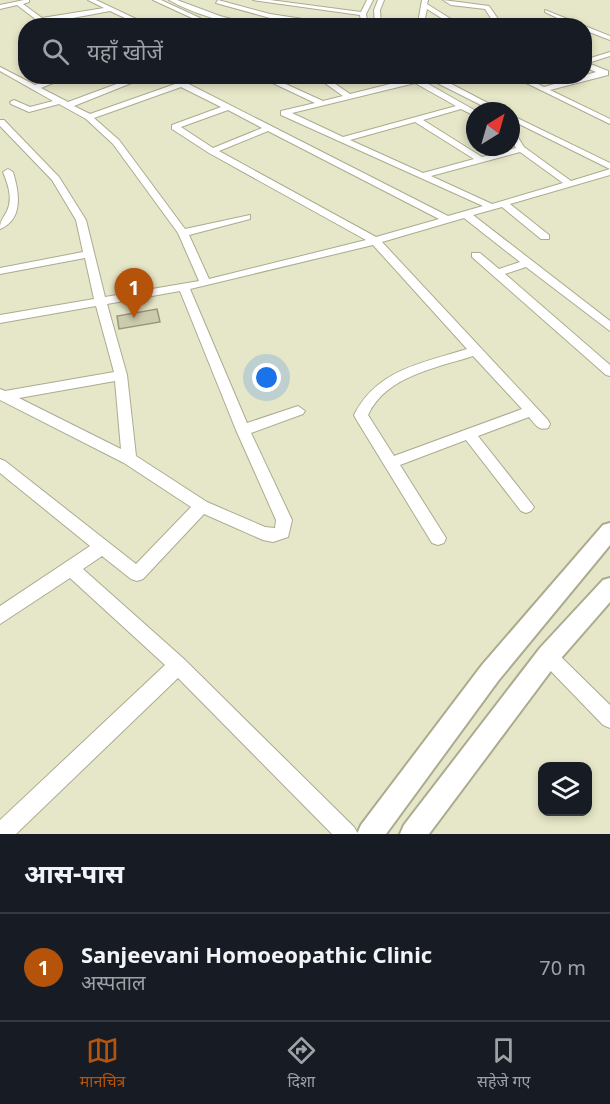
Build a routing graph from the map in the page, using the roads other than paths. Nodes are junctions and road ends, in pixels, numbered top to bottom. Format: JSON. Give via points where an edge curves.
{"nodes":[{"id":1,"x":30,"y":0,"type":"edge"},
{"id":2,"x":107,"y":0,"type":"edge"},
{"id":3,"x":156,"y":0,"type":"edge"},
{"id":4,"x":172,"y":0,"type":"edge"},
{"id":5,"x":256,"y":0,"type":"edge"},
{"id":6,"x":312,"y":0,"type":"edge"},
{"id":7,"x":94,"y":1,"type":"edge"},
{"id":8,"x":218,"y":1,"type":"edge"},
{"id":9,"x":267,"y":1,"type":"edge"},
{"id":10,"x":374,"y":2,"type":"edge"},
{"id":11,"x":425,"y":2,"type":"edge"},
{"id":12,"x":434,"y":2,"type":"dead end"},
{"id":13,"x":446,"y":2,"type":"edge"},
{"id":14,"x":18,"y":3,"type":"junction"},
{"id":15,"x":344,"y":4,"type":"junction"},
{"id":16,"x":0,"y":7,"type":"edge"},
{"id":17,"x":191,"y":8,"type":"junction"},
{"id":18,"x":302,"y":8,"type":"junction"},
{"id":19,"x":111,"y":9,"type":"junction"},
{"id":20,"x":248,"y":11,"type":"junction"},
{"id":21,"x":547,"y":11,"type":"dead end"},
{"id":22,"x":336,"y":12,"type":"junction"},
{"id":23,"x":363,"y":14,"type":"junction"},
{"id":24,"x":37,"y":18,"type":"edge"},
{"id":25,"x":69,"y":18,"type":"edge"},
{"id":26,"x":131,"y":18,"type":"edge"},
{"id":27,"x":197,"y":18,"type":"edge"},
{"id":28,"x":223,"y":18,"type":"edge"},
{"id":29,"x":275,"y":18,"type":"edge"},
{"id":30,"x":293,"y":18,"type":"edge"},
{"id":31,"x":330,"y":18,"type":"edge"},
{"id":32,"x":364,"y":18,"type":"edge"},
{"id":33,"x":377,"y":18,"type":"edge"},
{"id":34,"x":422,"y":18,"type":"edge"},
{"id":35,"x":449,"y":18,"type":"edge"},
{"id":36,"x":495,"y":18,"type":"edge"},
{"id":37,"x":562,"y":18,"type":"edge"},
{"id":38,"x":592,"y":30,"type":"edge"},
{"id":39,"x":610,"y":38,"type":"edge"},
{"id":40,"x":610,"y":54,"type":"edge"},
{"id":41,"x":592,"y":60,"type":"edge"},
{"id":42,"x":592,"y":66,"type":"edge"},
{"id":43,"x":1,"y":69,"type":"edge"},
{"id":44,"x":607,"y":74,"type":"edge"},
{"id":45,"x":18,"y":78,"type":"edge"},
{"id":46,"x":592,"y":78,"type":"edge"},
{"id":47,"x":30,"y":84,"type":"edge"},
{"id":48,"x":45,"y":84,"type":"edge"},
{"id":49,"x":122,"y":84,"type":"edge"},
{"id":50,"x":181,"y":84,"type":"joint"},
{"id":51,"x":279,"y":84,"type":"edge"},
{"id":52,"x":330,"y":84,"type":"edge"},
{"id":53,"x":391,"y":84,"type":"edge"},
{"id":54,"x":422,"y":84,"type":"edge"},
{"id":55,"x":443,"y":84,"type":"edge"},
{"id":56,"x":531,"y":84,"type":"edge"},
{"id":57,"x":567,"y":84,"type":"edge"},
{"id":58,"x":36,"y":87,"type":"junction"},
{"id":59,"x":543,"y":90,"type":"junction"},
{"id":60,"x":348,"y":96,"type":"junction"},
{"id":61,"x":14,"y":102,"type":"dead end"},
{"id":62,"x":480,"y":102,"type":"edge"},
{"id":63,"x":64,"y":103,"type":"junction"},
{"id":64,"x":321,"y":103,"type":"junction"},
{"id":65,"x":461,"y":107,"type":"junction"},
{"id":66,"x":227,"y":108,"type":"junction"},
{"id":67,"x":466,"y":110,"type":"edge"},
{"id":68,"x":89,"y":117,"type":"junction"},
{"id":69,"x":416,"y":119,"type":"junction"},
{"id":70,"x":520,"y":121,"type":"edge"},
{"id":71,"x":1,"y":122,"type":"edge"},
{"id":72,"x":610,"y":122,"type":"edge"},
{"id":73,"x":267,"y":129,"type":"junction"},
{"id":74,"x":340,"y":140,"type":"junction"},
{"id":75,"x":521,"y":149,"type":"joint"},
{"id":76,"x":212,"y":151,"type":"junction"},
{"id":77,"x":481,"y":160,"type":"junction"},
{"id":78,"x":610,"y":165,"type":"edge"},
{"id":79,"x":8,"y":172,"type":"dead end"},
{"id":80,"x":421,"y":176,"type":"junction"},
{"id":81,"x":607,"y":176,"type":"edge"},
{"id":82,"x":570,"y":184,"type":"junction"},
{"id":83,"x":504,"y":204,"type":"junction"},
{"id":84,"x":492,"y":207,"type":"junction"},
{"id":85,"x":466,"y":215,"type":"junction"},
{"id":86,"x":247,"y":217,"type":"dead end"},
{"id":87,"x":448,"y":220,"type":"junction"},
{"id":88,"x":0,"y":226,"type":"edge"},
{"id":89,"x":183,"y":233,"type":"junction"},
{"id":90,"x":545,"y":237,"type":"dead end"},
{"id":91,"x":375,"y":241,"type":"junction"},
{"id":92,"x":90,"y":254,"type":"junction"},
{"id":93,"x":476,"y":255,"type":"dead end"},
{"id":94,"x":529,"y":263,"type":"junction"},
{"id":95,"x":0,"y":271,"type":"edge"},
{"id":96,"x":497,"y":273,"type":"junction"},
{"id":97,"x":206,"y":283,"type":"junction"},
{"id":98,"x":184,"y":287,"type":"junction"},
{"id":99,"x":100,"y":301,"type":"junction"},
{"id":100,"x":0,"y":319,"type":"edge"},
{"id":101,"x":610,"y":327,"type":"edge"},
{"id":102,"x":476,"y":351,"type":"junction"},
{"id":103,"x":610,"y":372,"type":"edge"},
{"id":104,"x":122,"y":375,"type":"junction"},
{"id":105,"x":1,"y":395,"type":"edge"},
{"id":106,"x":298,"y":411,"type":"dead end"},
{"id":107,"x":532,"y":411,"type":"junction"},
{"id":108,"x":543,"y":424,"type":"dead end"},
{"id":109,"x":243,"y":430,"type":"junction"},
{"id":110,"x":469,"y":434,"type":"junction"},
{"id":111,"x":129,"y":459,"type":"junction"},
{"id":112,"x":392,"y":462,"type":"junction"},
{"id":113,"x":0,"y":465,"type":"edge"},
{"id":114,"x":202,"y":506,"type":"junction"},
{"id":115,"x":526,"y":507,"type":"dead end"},
{"id":116,"x":610,"y":531,"type":"edge"},
{"id":117,"x":438,"y":538,"type":"dead end"},
{"id":118,"x":102,"y":547,"type":"junction"},
{"id":119,"x":71,"y":568,"type":"junction"},
{"id":120,"x":610,"y":587,"type":"edge"},
{"id":121,"x":0,"y":616,"type":"edge"},
{"id":122,"x":548,"y":656,"type":"junction"},
{"id":123,"x":178,"y":665,"type":"junction"},
{"id":124,"x":610,"y":718,"type":"edge"},
{"id":125,"x":1,"y":834,"type":"edge"},
{"id":126,"x":347,"y":834,"type":"edge"},
{"id":127,"x":370,"y":834,"type":"edge"},
{"id":128,"x":413,"y":834,"type":"edge"}],
"edges":[{"from":1,"to":14,"type":"street"},
{"from":2,"to":7,"type":"street"},
{"from":3,"to":27,"type":"street"},
{"from":4,"to":17,"type":"street"},
{"from":5,"to":9,"type":"street"},
{"from":6,"to":15,"type":"street"},
{"from":6,"to":18,"type":"street"},
{"from":7,"to":19,"type":"street"},
{"from":8,"to":17,"type":"street"},
{"from":8,"to":20,"type":"street"},
{"from":9,"to":18,"type":"street"},
{"from":9,"to":20,"type":"street"},
{"from":10,"to":15,"type":"street"},
{"from":10,"to":23,"type":"street"},
{"from":10,"to":33,"type":"street"},
{"from":11,"to":12,"type":"street"},
{"from":11,"to":34,"type":"street"},
{"from":11,"to":35,"type":"street"},
{"from":13,"to":36,"type":"street","via":[[487,7]]},
{"from":14,"to":16,"type":"street"},
{"from":14,"to":24,"type":"street"},
{"from":15,"to":22,"type":"street"},
{"from":17,"to":28,"type":"street"},
{"from":18,"to":22,"type":"street"},
{"from":18,"to":30,"type":"street"},
{"from":19,"to":25,"type":"street"},
{"from":19,"to":26,"type":"street"},
{"from":20,"to":29,"type":"street"},
{"from":21,"to":37,"type":"street"},
{"from":22,"to":23,"type":"street"},
{"from":22,"to":31,"type":"street"},
{"from":23,"to":32,"type":"street"},
{"from":38,"to":39,"type":"street"},
{"from":40,"to":41,"type":"street"},
{"from":42,"to":44,"type":"street"},
{"from":43,"to":45,"type":"street"},
{"from":44,"to":46,"type":"street"},
{"from":47,"to":58,"type":"street"},
{"from":48,"to":58,"type":"street"},
{"from":49,"to":63,"type":"street"},
{"from":50,"to":66,"type":"street"},
{"from":50,"to":68,"type":"street"},
{"from":51,"to":64,"type":"street"},
{"from":52,"to":60,"type":"street"},
{"from":53,"to":60,"type":"street"},
{"from":54,"to":65,"type":"street"},
{"from":55,"to":62,"type":"street"},
{"from":56,"to":59,"type":"street"},
{"from":57,"to":59,"type":"street"},
{"from":58,"to":63,"type":"street"},
{"from":59,"to":72,"type":"street"},
{"from":60,"to":64,"type":"street"},
{"from":61,"to":63,"type":"street","via":[[29,110]]},
{"from":63,"to":68,"type":"street"},
{"from":64,"to":74,"type":"street","via":[[284,113]]},
{"from":65,"to":67,"type":"street"},
{"from":65,"to":69,"type":"street"},
{"from":66,"to":73,"type":"street"},
{"from":66,"to":76,"type":"street","via":[[175,127]]},
{"from":68,"to":89,"type":"street","via":[[116,142]]},
{"from":69,"to":74,"type":"street"},
{"from":69,"to":77,"type":"street"},
{"from":70,"to":78,"type":"street"},
{"from":71,"to":92,"type":"street","via":[[56,179],[81,220]]},
{"from":73,"to":76,"type":"street"},
{"from":73,"to":87,"type":"street"},
{"from":74,"to":80,"type":"street"},
{"from":75,"to":77,"type":"street"},
{"from":75,"to":82,"type":"street"},
{"from":76,"to":91,"type":"street"},
{"from":77,"to":80,"type":"street"},
{"from":79,"to":88,"type":"street","via":[[16,195],[9,218]]},
{"from":80,"to":84,"type":"street"},
{"from":81,"to":82,"type":"street"},
{"from":82,"to":83,"type":"street"},
{"from":83,"to":84,"type":"street"},
{"from":83,"to":90,"type":"street"},
{"from":84,"to":85,"type":"street"},
{"from":85,"to":87,"type":"street"},
{"from":85,"to":94,"type":"street"},
{"from":86,"to":89,"type":"street"},
{"from":87,"to":91,"type":"street"},
{"from":89,"to":97,"type":"street"},
{"from":91,"to":97,"type":"street"},
{"from":91,"to":102,"type":"street"},
{"from":92,"to":95,"type":"street"},
{"from":92,"to":99,"type":"street"},
{"from":93,"to":96,"type":"street"},
{"from":94,"to":96,"type":"street"},
{"from":94,"to":101,"type":"street"},
{"from":96,"to":103,"type":"street"},
{"from":97,"to":98,"type":"street"},
{"from":98,"to":99,"type":"street"},
{"from":98,"to":109,"type":"street"},
{"from":99,"to":100,"type":"street"},
{"from":99,"to":104,"type":"street"},
{"from":102,"to":107,"type":"street"},
{"from":102,"to":112,"type":"street","via":[[392,380],[370,395],[361,415]]},
{"from":104,"to":105,"type":"street"},
{"from":104,"to":111,"type":"street"},
{"from":105,"to":111,"type":"street"},
{"from":106,"to":109,"type":"street"},
{"from":107,"to":108,"type":"street"},
{"from":107,"to":110,"type":"street"},
{"from":109,"to":114,"type":"street","via":[[284,520],[282,532],[262,533]]},
{"from":110,"to":112,"type":"street"},
{"from":110,"to":115,"type":"street"},
{"from":111,"to":114,"type":"street"},
{"from":112,"to":117,"type":"street"},
{"from":113,"to":118,"type":"street"},
{"from":114,"to":118,"type":"street","via":[[137,574]]},
{"from":116,"to":127,"type":"street","via":[[490,673]]},
{"from":118,"to":119,"type":"street"},
{"from":119,"to":121,"type":"street"},
{"from":119,"to":123,"type":"street"},
{"from":120,"to":122,"type":"street"},
{"from":122,"to":124,"type":"street"},
{"from":122,"to":128,"type":"street"},
{"from":123,"to":125,"type":"street"},
{"from":123,"to":126,"type":"street"}]}
